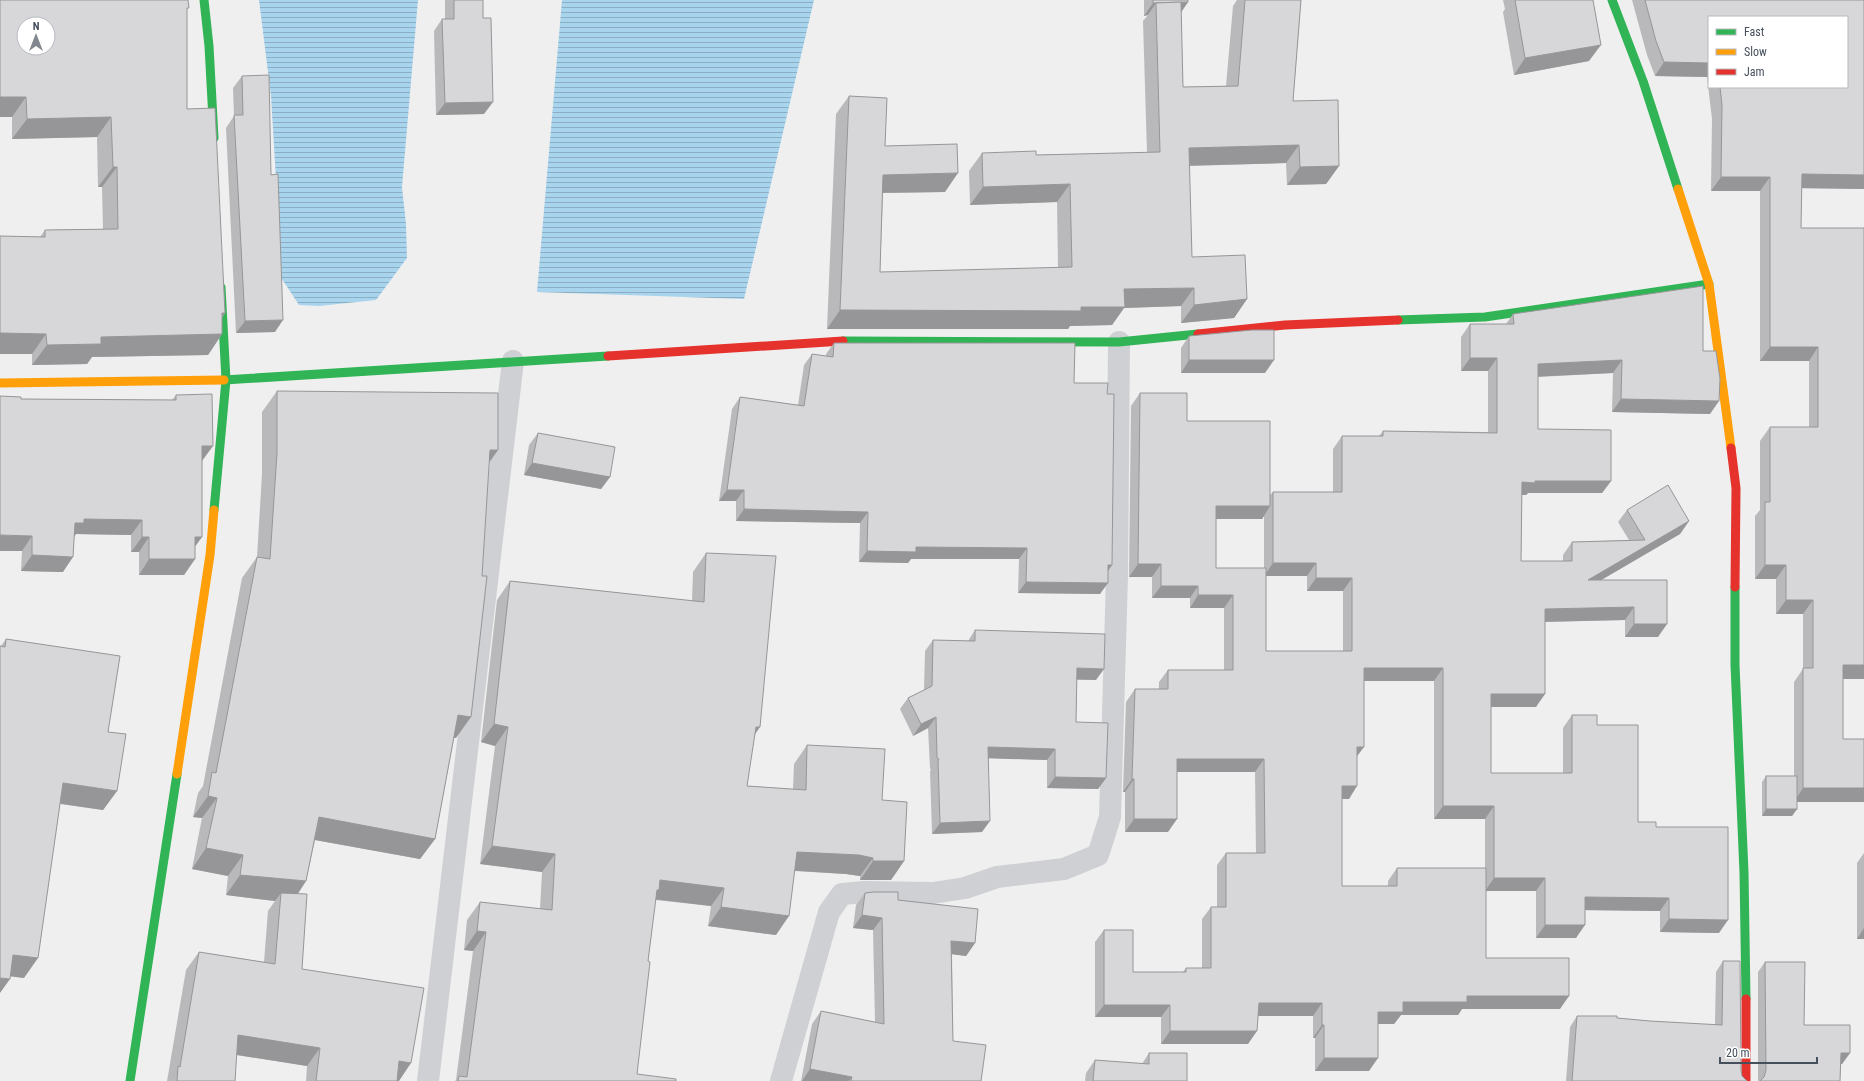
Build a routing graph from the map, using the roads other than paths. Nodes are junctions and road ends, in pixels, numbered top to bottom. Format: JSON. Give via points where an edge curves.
{"nodes":[{"id":1,"x":204,"y":0,"type":"edge"},
{"id":2,"x":1612,"y":0,"type":"edge"},
{"id":3,"x":214,"y":150,"type":"edge"},
{"id":4,"x":221,"y":277,"type":"edge"},
{"id":5,"x":1709,"y":284,"type":"junction"},
{"id":6,"x":1120,"y":342,"type":"junction"},
{"id":7,"x":513,"y":361,"type":"junction"},
{"id":8,"x":226,"y":380,"type":"junction"},
{"id":9,"x":0,"y":383,"type":"edge"},
{"id":10,"x":130,"y":1081,"type":"edge"},
{"id":11,"x":428,"y":1081,"type":"edge"},
{"id":12,"x":781,"y":1081,"type":"edge"},
{"id":13,"x":1746,"y":1081,"type":"edge"}],
"edges":[{"from":1,"to":3,"type":"street"},
{"from":2,"to":5,"type":"street","via":[[1643,81]]},
{"from":4,"to":8,"type":"street"},
{"from":5,"to":6,"type":"street","via":[[1485,317],[1285,325]]},
{"from":5,"to":13,"type":"street","via":[[1736,488],[1735,665],[1744,872]]},
{"from":6,"to":7,"type":"street","via":[[834,341]]},
{"from":6,"to":12,"type":"street","via":[[1110,817],[1098,855],[1064,869],[997,877],[959,890],[933,893],[842,894],[829,912]]},
{"from":7,"to":8,"type":"street"},
{"from":7,"to":11,"type":"street"},
{"from":8,"to":9,"type":"street"},
{"from":8,"to":10,"type":"street","via":[[210,555]]}]}
